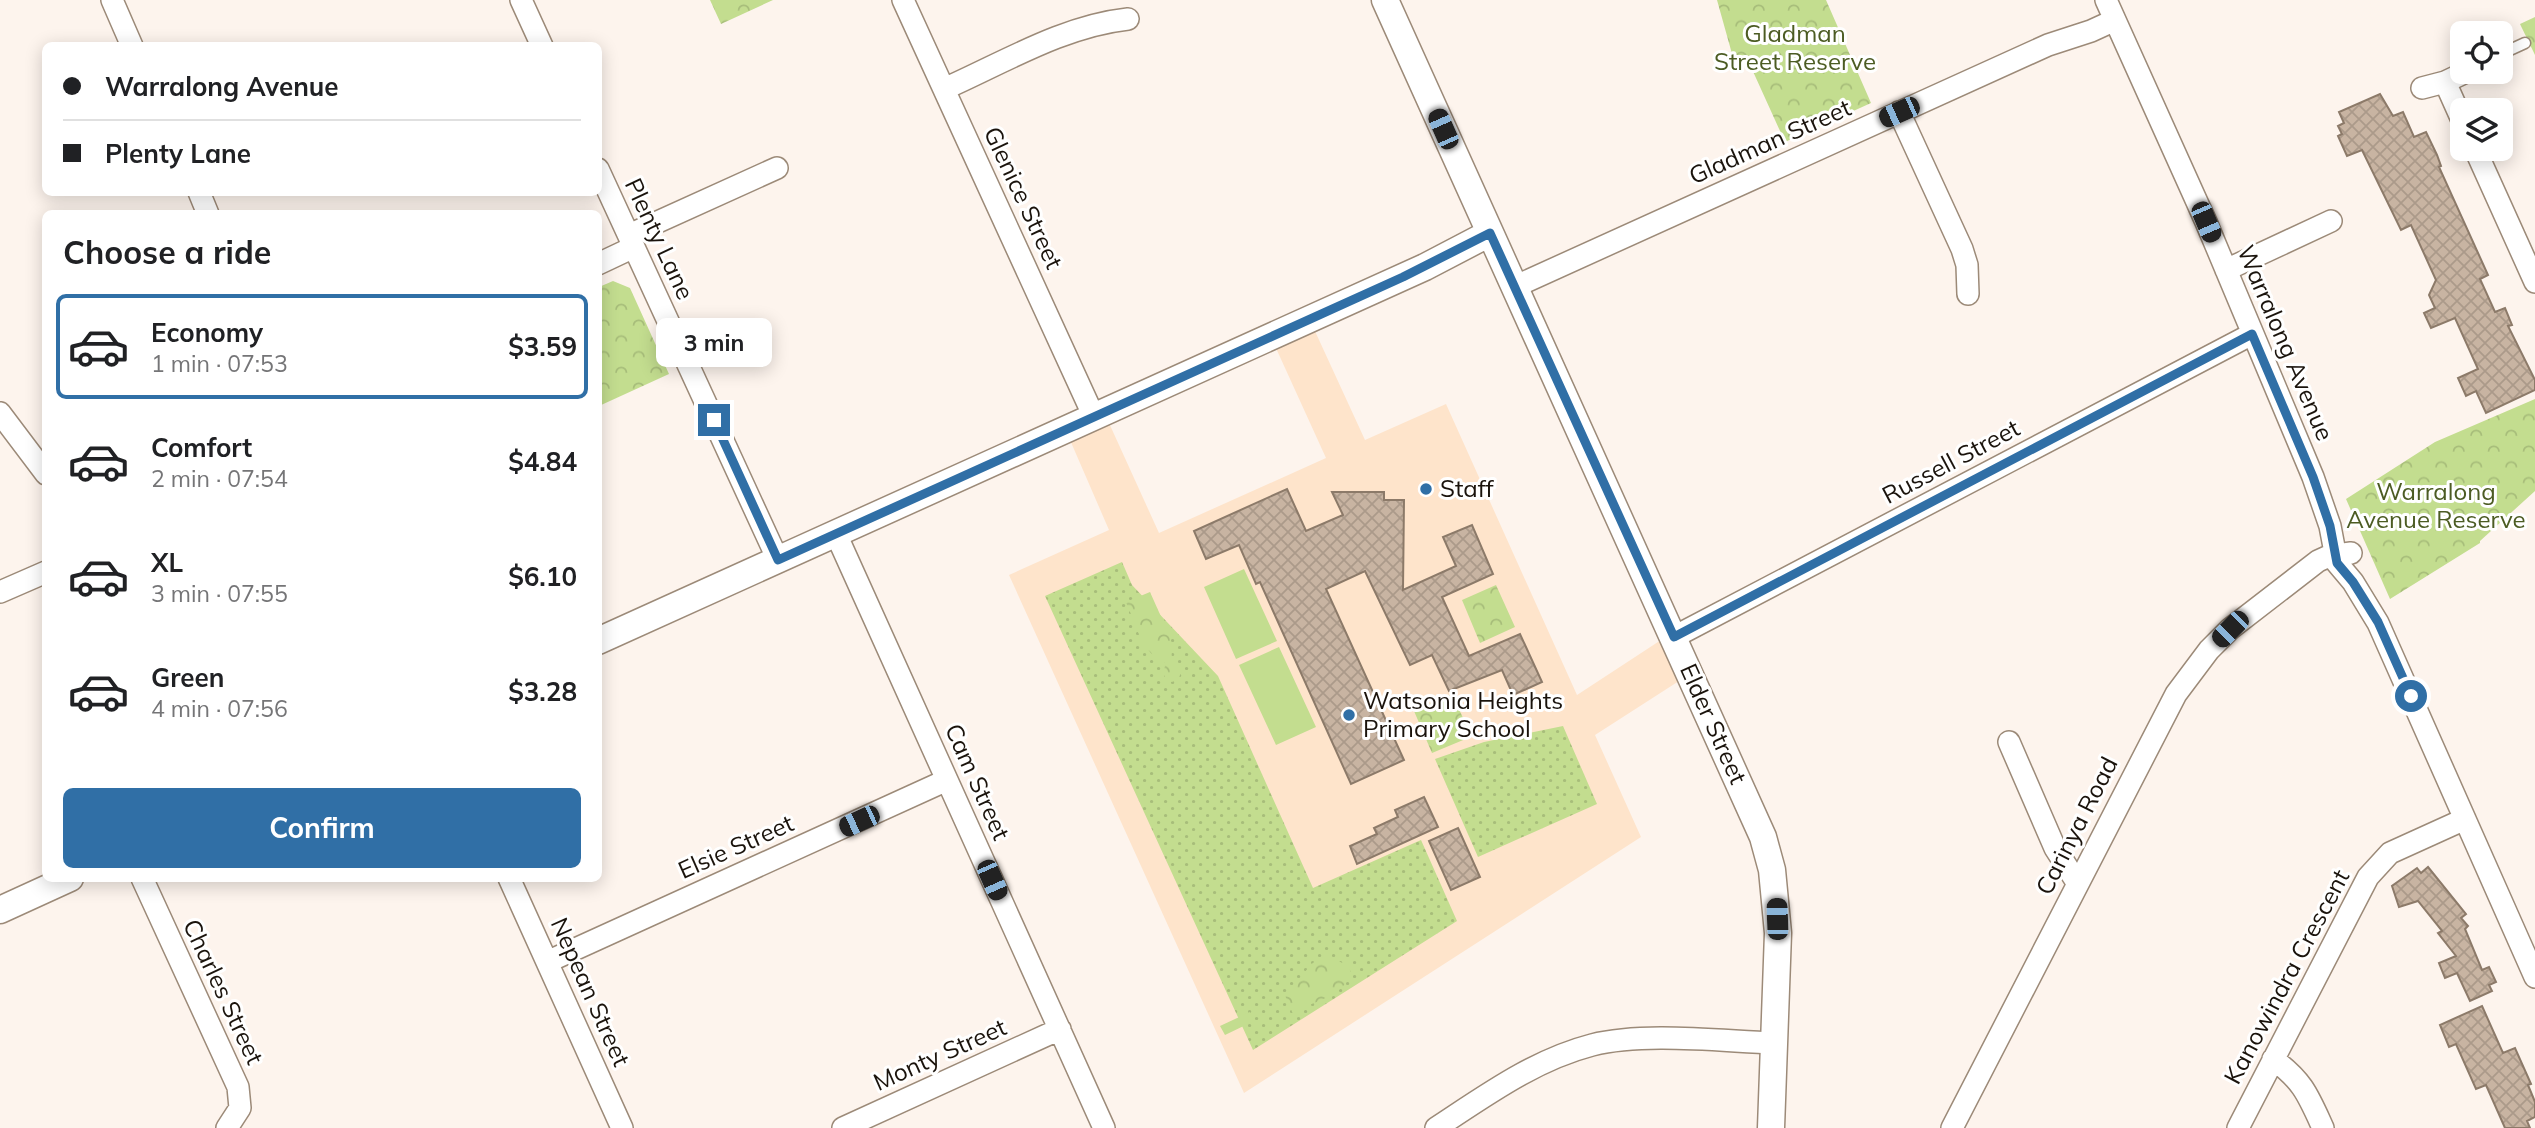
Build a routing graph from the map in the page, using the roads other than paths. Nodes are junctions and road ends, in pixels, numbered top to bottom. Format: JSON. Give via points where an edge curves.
{"nodes":[{"id":1,"x":112,"y":0,"type":"edge"},
{"id":2,"x":521,"y":0,"type":"edge"},
{"id":3,"x":903,"y":0,"type":"edge"},
{"id":4,"x":1385,"y":0,"type":"edge"},
{"id":5,"x":2110,"y":10,"type":"edge"},
{"id":6,"x":1128,"y":19,"type":"dead end"},
{"id":7,"x":130,"y":42,"type":"edge"},
{"id":8,"x":540,"y":42,"type":"edge"},
{"id":9,"x":2525,"y":43,"type":"dead end"},
{"id":10,"x":2513,"y":48,"type":"edge"},
{"id":11,"x":2450,"y":80,"type":"edge"},
{"id":12,"x":2445,"y":82,"type":"junction"},
{"id":13,"x":2422,"y":88,"type":"dead end"},
{"id":14,"x":944,"y":89,"type":"junction"},
{"id":15,"x":2452,"y":98,"type":"edge"},
{"id":16,"x":1899,"y":112,"type":"junction"},
{"id":17,"x":2480,"y":161,"type":"edge"},
{"id":18,"x":777,"y":168,"type":"dead end"},
{"id":19,"x":602,"y":177,"type":"edge"},
{"id":20,"x":2331,"y":221,"type":"dead end"},
{"id":21,"x":1490,"y":233,"type":"junction"},
{"id":22,"x":632,"y":241,"type":"junction"},
{"id":23,"x":602,"y":261,"type":"edge"},
{"id":24,"x":2226,"y":270,"type":"junction"},
{"id":25,"x":2535,"y":282,"type":"edge"},
{"id":26,"x":1514,"y":287,"type":"junction"},
{"id":27,"x":1968,"y":294,"type":"dead end"},
{"id":28,"x":2252,"y":334,"type":"junction"},
{"id":29,"x":0,"y":413,"type":"edge"},
{"id":30,"x":1094,"y":417,"type":"junction"},
{"id":31,"x":42,"y":469,"type":"edge"},
{"id":32,"x":836,"y":534,"type":"junction"},
{"id":33,"x":2341,"y":557,"type":"junction"},
{"id":34,"x":778,"y":560,"type":"junction"},
{"id":35,"x":42,"y":574,"type":"edge"},
{"id":36,"x":0,"y":592,"type":"edge"},
{"id":37,"x":1674,"y":637,"type":"junction"},
{"id":38,"x":602,"y":638,"type":"edge"},
{"id":39,"x":2009,"y":743,"type":"dead end"},
{"id":40,"x":947,"y":780,"type":"junction"},
{"id":41,"x":2465,"y":819,"type":"junction"},
{"id":42,"x":61,"y":882,"type":"edge"},
{"id":43,"x":144,"y":882,"type":"edge"},
{"id":44,"x":511,"y":882,"type":"edge"},
{"id":45,"x":2078,"y":884,"type":"junction"},
{"id":46,"x":0,"y":910,"type":"edge"},
{"id":47,"x":547,"y":962,"type":"junction"},
{"id":48,"x":2535,"y":977,"type":"edge"},
{"id":49,"x":1060,"y":1029,"type":"junction"},
{"id":50,"x":1774,"y":1043,"type":"junction"},
{"id":51,"x":2273,"y":1059,"type":"junction"},
{"id":52,"x":228,"y":1128,"type":"edge"},
{"id":53,"x":622,"y":1128,"type":"edge"},
{"id":54,"x":843,"y":1128,"type":"edge"},
{"id":55,"x":1104,"y":1128,"type":"edge"},
{"id":56,"x":1436,"y":1128,"type":"edge"},
{"id":57,"x":1771,"y":1128,"type":"edge"},
{"id":58,"x":1952,"y":1128,"type":"edge"},
{"id":59,"x":2238,"y":1128,"type":"edge"},
{"id":60,"x":2323,"y":1128,"type":"edge"}],
"edges":[{"from":1,"to":7,"type":"street"},
{"from":2,"to":8,"type":"street"},
{"from":3,"to":14,"type":"street","name":"Glenice Street"},
{"from":4,"to":21,"type":"street","name":"Elder Street"},
{"from":5,"to":16,"type":"street","name":"Gladman Street","via":[[2091,31]]},
{"from":5,"to":24,"type":"street","name":"Warralong Avenue"},
{"from":6,"to":14,"type":"street","via":[[1071,32]]},
{"from":9,"to":10,"type":"lane"},
{"from":11,"to":12,"type":"street"},
{"from":12,"to":13,"type":"street"},
{"from":12,"to":15,"type":"street"},
{"from":14,"to":30,"type":"street","name":"Glenice Street"},
{"from":16,"to":26,"type":"street","name":"Gladman Street"},
{"from":16,"to":27,"type":"street","via":[[1962,249],[1968,265]]},
{"from":17,"to":25,"type":"street"},
{"from":18,"to":22,"type":"street"},
{"from":19,"to":22,"type":"street","name":"Plenty Lane"},
{"from":20,"to":24,"type":"street"},
{"from":21,"to":26,"type":"street","name":"Elder Street"},
{"from":21,"to":30,"type":"street"},
{"from":22,"to":23,"type":"street"},
{"from":22,"to":34,"type":"street","name":"Plenty Lane"},
{"from":24,"to":28,"type":"street","name":"Warralong Avenue"},
{"from":26,"to":37,"type":"street","name":"Elder Street"},
{"from":28,"to":33,"type":"street","name":"Warralong Avenue","via":[[2313,477],[2333,508]]},
{"from":28,"to":37,"type":"street","name":"Russell Street"},
{"from":29,"to":31,"type":"street"},
{"from":30,"to":32,"type":"street"},
{"from":32,"to":34,"type":"street"},
{"from":32,"to":40,"type":"street","name":"Cam Street"},
{"from":33,"to":41,"type":"street","name":"Warralong Avenue","via":[[2369,590],[2378,622]]},
{"from":33,"to":45,"type":"street","name":"Carinya Road","via":[[2292,581],[2230,629],[2191,673],[2162,719]]},
{"from":34,"to":38,"type":"street"},
{"from":35,"to":36,"type":"street"},
{"from":37,"to":50,"type":"street","name":"Elder Street","via":[[1756,819],[1772,870],[1778,933]]},
{"from":39,"to":45,"type":"street","via":[[2055,848]]},
{"from":40,"to":47,"type":"street","name":"Elsie Street"},
{"from":40,"to":49,"type":"street","name":"Cam Street"},
{"from":41,"to":48,"type":"street","name":"Warralong Avenue"},
{"from":41,"to":51,"type":"street","name":"Kanowindra Crescent","via":[[2390,853],[2368,877]]},
{"from":42,"to":46,"type":"street"},
{"from":43,"to":52,"type":"street","name":"Charles Street","via":[[238,1087],[240,1108]]},
{"from":44,"to":47,"type":"street","name":"Nepean Street"},
{"from":45,"to":58,"type":"street","name":"Carinya Road"},
{"from":47,"to":53,"type":"street","name":"Nepean Street"},
{"from":49,"to":54,"type":"street","name":"Monty Street"},
{"from":49,"to":55,"type":"street","name":"Cam Street"},
{"from":50,"to":56,"type":"street","via":[[1649,1039],[1593,1045],[1527,1071]]},
{"from":50,"to":57,"type":"street","name":"Elder Street"},
{"from":51,"to":59,"type":"street","name":"Kanowindra Crescent"},
{"from":51,"to":60,"type":"street","via":[[2298,1078]]}]}
